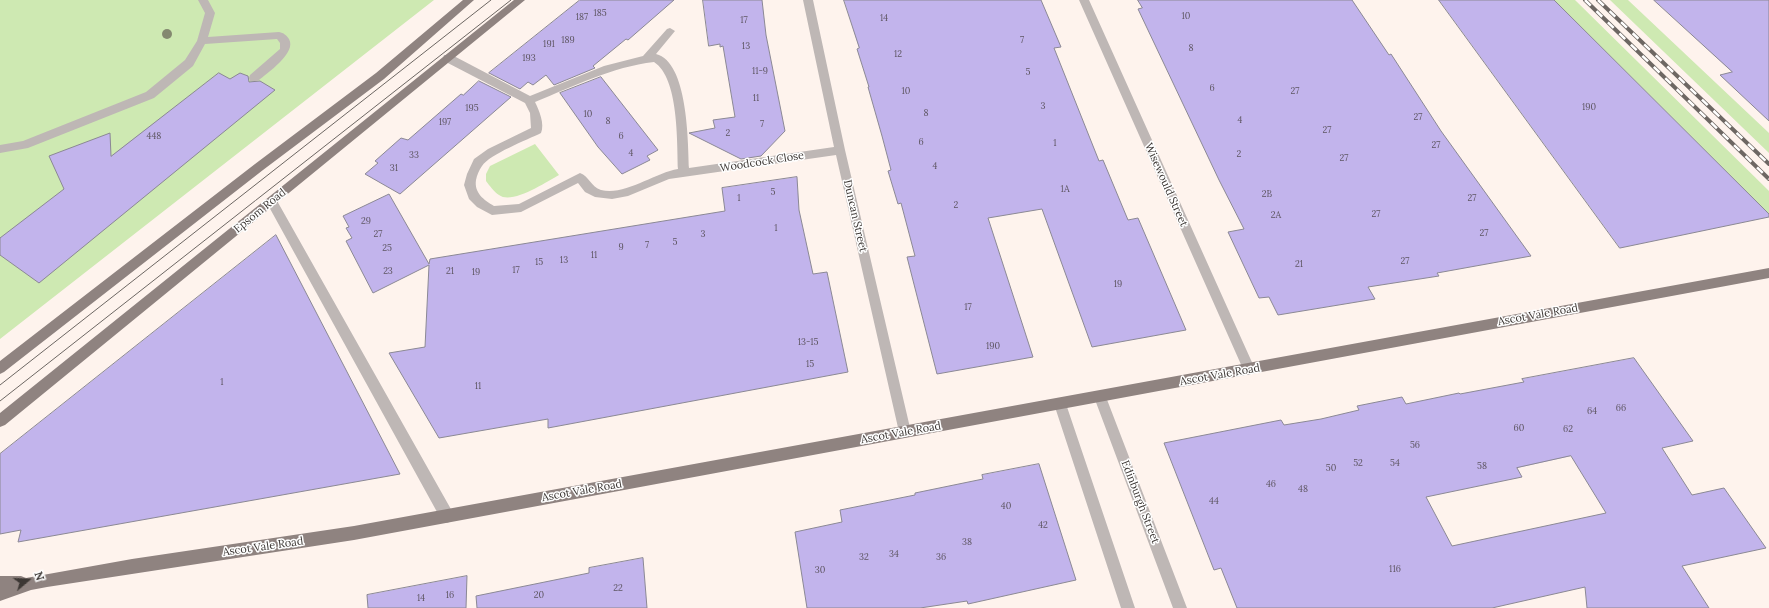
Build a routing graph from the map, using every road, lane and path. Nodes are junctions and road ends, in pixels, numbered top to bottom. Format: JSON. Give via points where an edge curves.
{"nodes":[{"id":1,"x":204,"y":0,"type":"edge"},
{"id":2,"x":469,"y":0,"type":"edge"},
{"id":3,"x":520,"y":0,"type":"edge"},
{"id":4,"x":808,"y":0,"type":"edge"},
{"id":5,"x":1084,"y":0,"type":"edge"},
{"id":6,"x":670,"y":31,"type":"dead end"},
{"id":7,"x":202,"y":41,"type":"junction"},
{"id":8,"x":448,"y":58,"type":"junction"},
{"id":9,"x":646,"y":59,"type":"junction"},
{"id":10,"x":254,"y":78,"type":"dead end"},
{"id":11,"x":529,"y":100,"type":"junction"},
{"id":12,"x":0,"y":149,"type":"edge"},
{"id":13,"x":840,"y":150,"type":"junction"},
{"id":14,"x":684,"y":173,"type":"junction"},
{"id":15,"x":272,"y":202,"type":"junction"},
{"id":16,"x":1769,"y":273,"type":"edge"},
{"id":17,"x":0,"y":368,"type":"edge"},
{"id":18,"x":1249,"y":370,"type":"junction"},
{"id":19,"x":1100,"y":397,"type":"junction"},
{"id":20,"x":1060,"y":404,"type":"junction"},
{"id":21,"x":0,"y":421,"type":"edge"},
{"id":22,"x":905,"y":432,"type":"junction"},
{"id":23,"x":447,"y":516,"type":"junction"},
{"id":24,"x":0,"y":583,"type":"edge"},
{"id":25,"x":31,"y":583,"type":"junction"},
{"id":26,"x":0,"y":594,"type":"edge"},
{"id":27,"x":1128,"y":608,"type":"edge"},
{"id":28,"x":1180,"y":608,"type":"edge"}],
"edges":[{"from":1,"to":7,"type":"street","via":[[210,13]]},
{"from":2,"to":17,"type":"main road","via":[[380,76]]},
{"from":3,"to":8,"type":"main road","name":"Epsom Road"},
{"from":4,"to":13,"type":"street","name":"Duncan Street"},
{"from":5,"to":18,"type":"street","name":"Wisewould Street"},
{"from":6,"to":9,"type":"street"},
{"from":7,"to":10,"type":"street","via":[[280,35],[286,46],[284,52]]},
{"from":7,"to":12,"type":"street","via":[[189,63],[150,95],[24,145]]},
{"from":8,"to":11,"type":"street"},
{"from":8,"to":15,"type":"main road","name":"Epsom Road"},
{"from":9,"to":11,"type":"street","via":[[584,77]]},
{"from":9,"to":14,"type":"street","via":[[656,58],[665,64],[675,87]]},
{"from":11,"to":14,"type":"street","name":"Woodcock Close","via":[[537,130],[492,152],[478,162],[472,174],[470,185],[473,196],[492,211],[521,208],[580,178],[589,189],[599,194],[612,195],[668,175]]},
{"from":13,"to":14,"type":"street","name":"Woodcock Close"},
{"from":13,"to":22,"type":"street","name":"Duncan Street"},
{"from":15,"to":21,"type":"main road","name":"Epsom Road"},
{"from":15,"to":23,"type":"street"},
{"from":16,"to":18,"type":"main road","name":"Ascot Vale Road"},
{"from":18,"to":19,"type":"main road","name":"Ascot Vale Road"},
{"from":19,"to":20,"type":"main road","name":"Ascot Vale Road"},
{"from":19,"to":28,"type":"street","name":"Edinburgh Street"},
{"from":20,"to":22,"type":"main road","name":"Ascot Vale Road"},
{"from":20,"to":27,"type":"street"},
{"from":22,"to":23,"type":"main road","name":"Ascot Vale Road"},
{"from":23,"to":25,"type":"main road","name":"Ascot Vale Road"},
{"from":24,"to":25,"type":"main road","name":"Ascot Vale Road"},
{"from":25,"to":26,"type":"main road","name":"Ascot Vale Road"}]}
